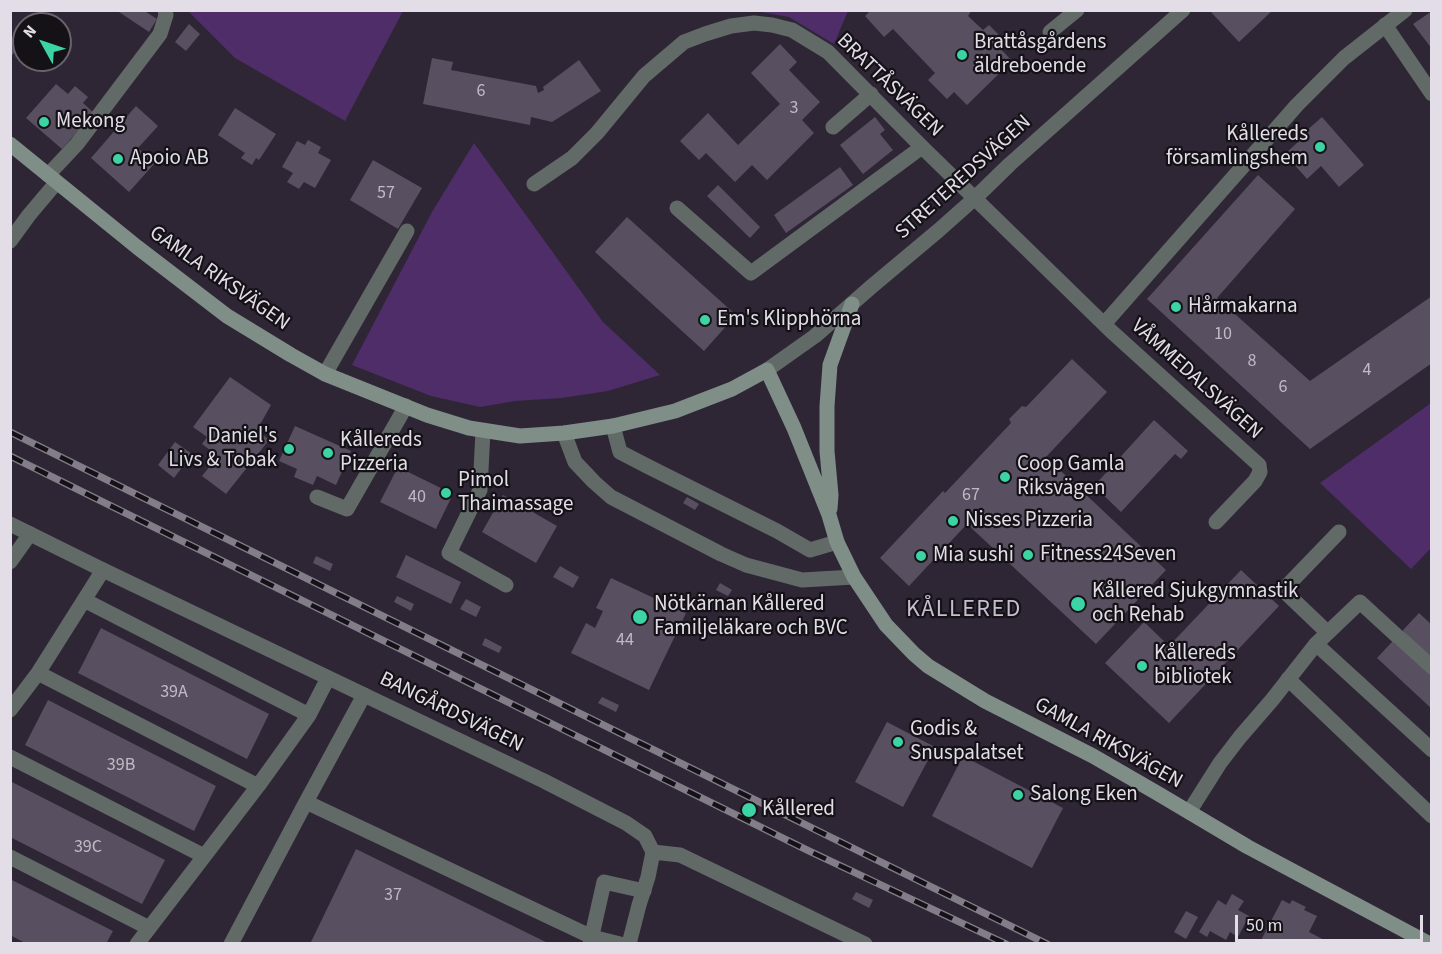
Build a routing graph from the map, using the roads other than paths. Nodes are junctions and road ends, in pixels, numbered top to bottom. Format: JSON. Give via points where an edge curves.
{"nodes":[{"id":1,"x":165,"y":10,"type":"edge"},
{"id":2,"x":1077,"y":10,"type":"edge"},
{"id":3,"x":1183,"y":10,"type":"edge"},
{"id":4,"x":1405,"y":10,"type":"edge"},
{"id":5,"x":1385,"y":25,"type":"junction"},
{"id":6,"x":1050,"y":32,"type":"dead end"},
{"id":7,"x":871,"y":94,"type":"junction"},
{"id":8,"x":1431,"y":94,"type":"edge"},
{"id":9,"x":834,"y":128,"type":"dead end"},
{"id":10,"x":10,"y":144,"type":"edge"},
{"id":11,"x":922,"y":147,"type":"junction"},
{"id":12,"x":52,"y":179,"type":"junction"},
{"id":13,"x":534,"y":184,"type":"dead end"},
{"id":14,"x":975,"y":198,"type":"junction"},
{"id":15,"x":677,"y":208,"type":"dead end"},
{"id":16,"x":15,"y":223,"type":"edge"},
{"id":17,"x":407,"y":231,"type":"dead end"},
{"id":18,"x":10,"y":241,"type":"edge"},
{"id":19,"x":852,"y":304,"type":"junction"},
{"id":20,"x":1104,"y":324,"type":"junction"},
{"id":21,"x":767,"y":370,"type":"junction"},
{"id":22,"x":325,"y":374,"type":"junction"},
{"id":23,"x":406,"y":406,"type":"junction"},
{"id":24,"x":613,"y":426,"type":"junction"},
{"id":25,"x":483,"y":431,"type":"junction"},
{"id":26,"x":564,"y":434,"type":"junction"},
{"id":27,"x":317,"y":497,"type":"dead end"},
{"id":28,"x":829,"y":515,"type":"junction"},
{"id":29,"x":1216,"y":522,"type":"dead end"},
{"id":30,"x":10,"y":524,"type":"edge"},
{"id":31,"x":1339,"y":532,"type":"dead end"},
{"id":32,"x":30,"y":534,"type":"junction"},
{"id":33,"x":837,"y":542,"type":"junction"},
{"id":34,"x":10,"y":562,"type":"edge"},
{"id":35,"x":103,"y":570,"type":"junction"},
{"id":36,"x":854,"y":577,"type":"junction"},
{"id":37,"x":506,"y":585,"type":"dead end"},
{"id":38,"x":84,"y":600,"type":"junction"},
{"id":39,"x":1327,"y":632,"type":"junction"},
{"id":40,"x":1316,"y":644,"type":"junction"},
{"id":41,"x":1431,"y":667,"type":"edge"},
{"id":42,"x":38,"y":673,"type":"junction"},
{"id":43,"x":328,"y":678,"type":"junction"},
{"id":44,"x":1288,"y":679,"type":"junction"},
{"id":45,"x":364,"y":695,"type":"junction"},
{"id":46,"x":10,"y":710,"type":"edge"},
{"id":47,"x":309,"y":715,"type":"junction"},
{"id":48,"x":1431,"y":750,"type":"edge"},
{"id":49,"x":10,"y":757,"type":"edge"},
{"id":50,"x":258,"y":786,"type":"junction"},
{"id":51,"x":306,"y":802,"type":"junction"},
{"id":52,"x":1189,"y":812,"type":"junction"},
{"id":53,"x":1431,"y":816,"type":"edge"},
{"id":54,"x":653,"y":852,"type":"junction"},
{"id":55,"x":204,"y":856,"type":"junction"},
{"id":56,"x":10,"y":857,"type":"edge"},
{"id":57,"x":644,"y":891,"type":"junction"},
{"id":58,"x":149,"y":928,"type":"junction"},
{"id":59,"x":591,"y":940,"type":"edge"},
{"id":60,"x":864,"y":943,"type":"edge"},
{"id":61,"x":137,"y":944,"type":"edge"},
{"id":62,"x":231,"y":944,"type":"edge"},
{"id":63,"x":620,"y":944,"type":"edge"},
{"id":64,"x":629,"y":944,"type":"edge"},
{"id":65,"x":1430,"y":944,"type":"edge"}],
"edges":[{"from":1,"to":12,"type":"street","via":[[160,34]]},
{"from":2,"to":6,"type":"street"},
{"from":3,"to":14,"type":"street","name":"STRETEREDSVÄGEN"},
{"from":4,"to":5,"type":"street","name":"VÅMMEDALSVÄGEN"},
{"from":5,"to":8,"type":"street"},
{"from":5,"to":20,"type":"street","name":"VÅMMEDALSVÄGEN","via":[[1344,58],[1297,105]]},
{"from":7,"to":9,"type":"street"},
{"from":7,"to":11,"type":"street","name":"BRATTÅSVÄGEN"},
{"from":7,"to":13,"type":"street","name":"BRATTÅSVÄGEN","via":[[828,52],[792,30],[753,23],[731,26],[684,42],[644,76],[572,158]]},
{"from":10,"to":12,"type":"street","name":"GAMLA RIKSVÄGEN"},
{"from":11,"to":14,"type":"street","name":"BRATTÅSVÄGEN"},
{"from":11,"to":15,"type":"street","via":[[751,273]]},
{"from":12,"to":16,"type":"street"},
{"from":12,"to":22,"type":"street","name":"GAMLA RIKSVÄGEN","via":[[227,316]]},
{"from":14,"to":19,"type":"street","name":"STRETEREDSVÄGEN"},
{"from":14,"to":20,"type":"street","name":"VÅMMEDALSVÄGEN"},
{"from":16,"to":18,"type":"street"},
{"from":17,"to":22,"type":"street"},
{"from":19,"to":21,"type":"street","name":"STRETEREDSVÄGEN"},
{"from":19,"to":28,"type":"street","name":"GAMLA RIKSVÄGEN","via":[[830,365]]},
{"from":20,"to":29,"type":"street","name":"VÅMMEDALSVÄGEN","via":[[1259,465],[1255,481]]},
{"from":21,"to":24,"type":"street","name":"GAMLA RIKSVÄGEN","via":[[732,389],[675,411]]},
{"from":21,"to":28,"type":"street","name":"GAMLA RIKSVÄGEN"},
{"from":22,"to":23,"type":"street","name":"GAMLA RIKSVÄGEN"},
{"from":23,"to":25,"type":"street","name":"GAMLA RIKSVÄGEN"},
{"from":23,"to":27,"type":"street","via":[[347,509]]},
{"from":24,"to":26,"type":"street","name":"GAMLA RIKSVÄGEN"},
{"from":24,"to":33,"type":"street","via":[[620,452],[647,466],[810,550]]},
{"from":25,"to":26,"type":"street","name":"GAMLA RIKSVÄGEN","via":[[520,436]]},
{"from":25,"to":37,"type":"street","via":[[480,490],[449,553]]},
{"from":26,"to":36,"type":"street","via":[[574,462],[611,497],[721,554],[746,566],[802,579]]},
{"from":28,"to":33,"type":"street","name":"GAMLA RIKSVÄGEN"},
{"from":30,"to":32,"type":"street","name":"BANGÅRDSVÄGEN"},
{"from":31,"to":39,"type":"street","via":[[1283,590]]},
{"from":32,"to":34,"type":"street"},
{"from":32,"to":35,"type":"street","name":"BANGÅRDSVÄGEN"},
{"from":33,"to":36,"type":"street","name":"GAMLA RIKSVÄGEN"},
{"from":35,"to":38,"type":"street"},
{"from":35,"to":43,"type":"street","name":"BANGÅRDSVÄGEN"},
{"from":36,"to":52,"type":"street","name":"GAMLA RIKSVÄGEN","via":[[886,625],[928,666]]},
{"from":38,"to":42,"type":"street"},
{"from":38,"to":47,"type":"street"},
{"from":39,"to":40,"type":"street"},
{"from":39,"to":41,"type":"street","via":[[1360,602]]},
{"from":40,"to":44,"type":"street"},
{"from":40,"to":48,"type":"street"},
{"from":42,"to":46,"type":"street"},
{"from":42,"to":50,"type":"street"},
{"from":43,"to":45,"type":"street","name":"BANGÅRDSVÄGEN"},
{"from":43,"to":47,"type":"street"},
{"from":44,"to":52,"type":"street","via":[[1226,754]]},
{"from":44,"to":53,"type":"street"},
{"from":45,"to":51,"type":"street"},
{"from":45,"to":54,"type":"street","name":"BANGÅRDSVÄGEN","via":[[626,824],[645,836]]},
{"from":47,"to":50,"type":"street"},
{"from":49,"to":55,"type":"street"},
{"from":50,"to":55,"type":"street"},
{"from":51,"to":59,"type":"street"},
{"from":51,"to":62,"type":"street"},
{"from":52,"to":65,"type":"street","name":"GAMLA RIKSVÄGEN"},
{"from":54,"to":57,"type":"street"},
{"from":54,"to":60,"type":"street","via":[[680,855]]},
{"from":55,"to":58,"type":"street"},
{"from":56,"to":58,"type":"street"},
{"from":57,"to":59,"type":"street","via":[[604,882]]},
{"from":57,"to":64,"type":"street"},
{"from":58,"to":61,"type":"street"},
{"from":59,"to":63,"type":"street"}]}
